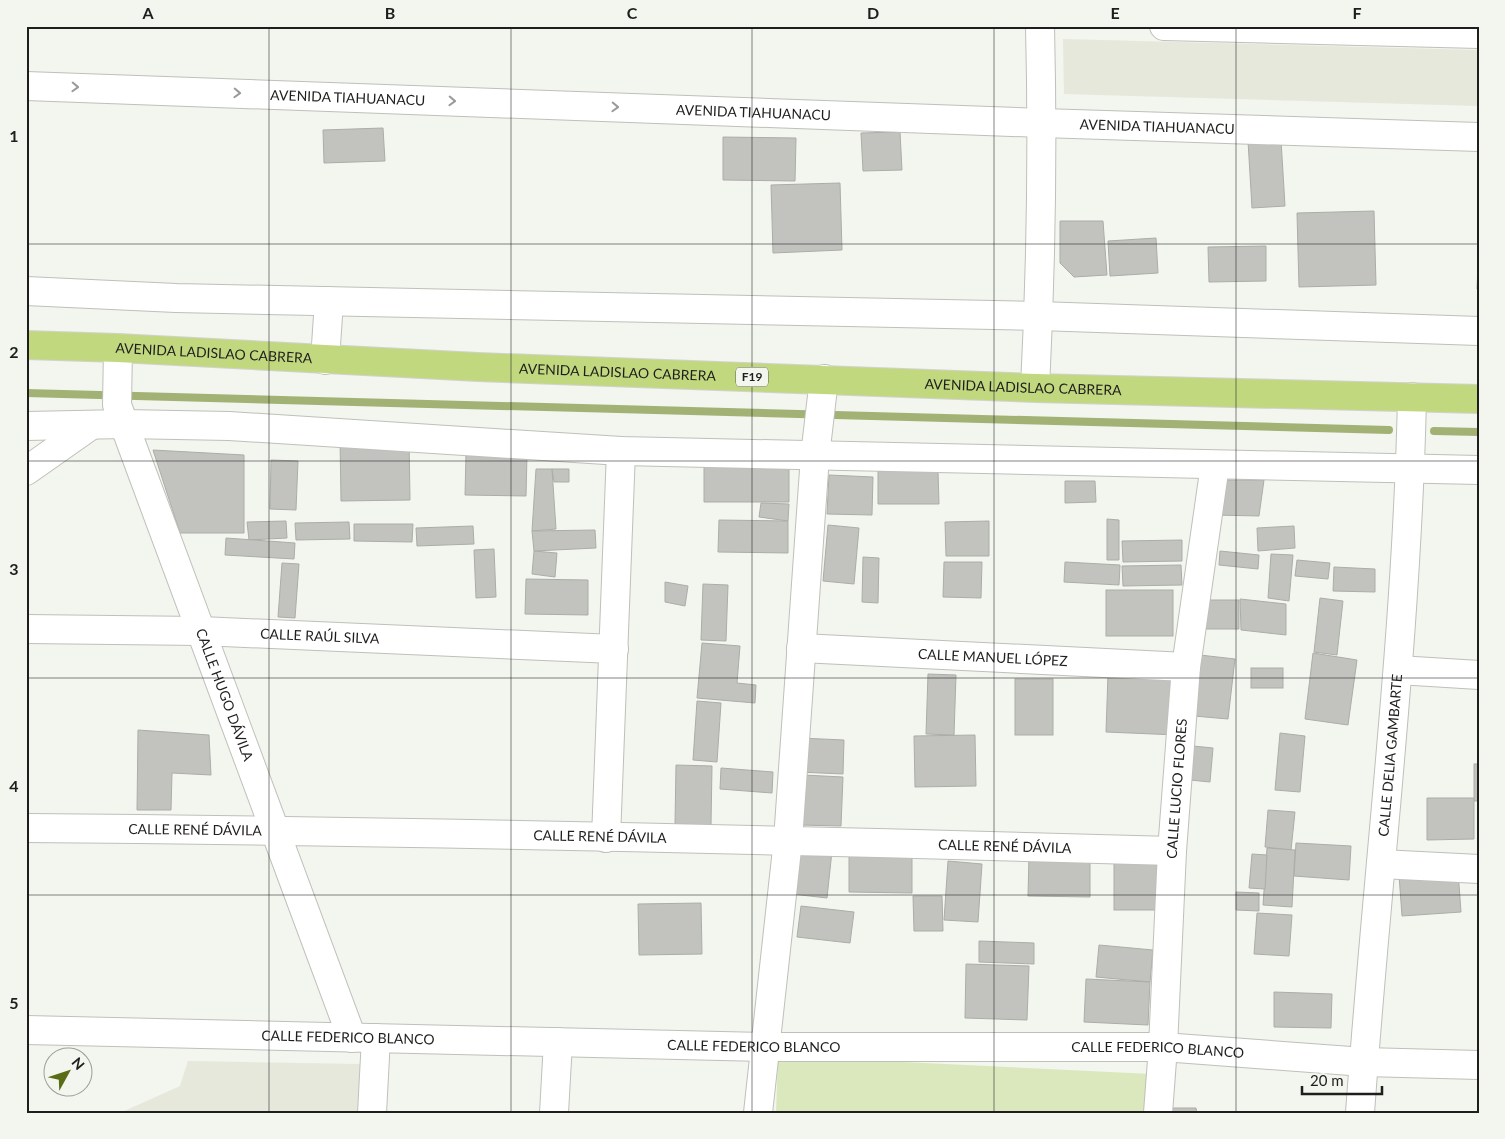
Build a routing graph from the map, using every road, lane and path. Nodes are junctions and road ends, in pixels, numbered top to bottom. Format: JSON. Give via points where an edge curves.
{"nodes":[{"id":1,"x":1040,"y":26,"type":"edge"},
{"id":2,"x":1164,"y":26,"type":"edge"},
{"id":3,"x":1446,"y":30,"type":"edge"},
{"id":4,"x":1479,"y":34,"type":"edge"},
{"id":5,"x":26,"y":86,"type":"edge"},
{"id":6,"x":1042,"y":123,"type":"junction"},
{"id":7,"x":1479,"y":137,"type":"edge"},
{"id":8,"x":26,"y":291,"type":"edge"},
{"id":9,"x":329,"y":301,"type":"junction"},
{"id":10,"x":1039,"y":316,"type":"junction"},
{"id":11,"x":1479,"y":331,"type":"edge"},
{"id":12,"x":26,"y":345,"type":"edge"},
{"id":13,"x":118,"y":348,"type":"junction"},
{"id":14,"x":325,"y":360,"type":"junction"},
{"id":15,"x":1035,"y":388,"type":"junction"},
{"id":16,"x":1412,"y":397,"type":"junction"},
{"id":17,"x":1479,"y":399,"type":"edge"},
{"id":18,"x":821,"y":402,"type":"junction"},
{"id":19,"x":120,"y":415,"type":"junction"},
{"id":20,"x":26,"y":426,"type":"edge"},
{"id":21,"x":90,"y":426,"type":"junction"},
{"id":22,"x":620,"y":451,"type":"junction"},
{"id":23,"x":815,"y":456,"type":"junction"},
{"id":24,"x":1215,"y":465,"type":"junction"},
{"id":25,"x":1410,"y":468,"type":"junction"},
{"id":26,"x":1479,"y":470,"type":"edge"},
{"id":27,"x":26,"y":471,"type":"edge"},
{"id":28,"x":26,"y":629,"type":"edge"},
{"id":29,"x":201,"y":631,"type":"junction"},
{"id":30,"x":801,"y":648,"type":"junction"},
{"id":31,"x":614,"y":649,"type":"junction"},
{"id":32,"x":1186,"y":667,"type":"junction"},
{"id":33,"x":1398,"y":670,"type":"junction"},
{"id":34,"x":1479,"y":675,"type":"edge"},
{"id":35,"x":26,"y":828,"type":"edge"},
{"id":36,"x":275,"y":830,"type":"junction"},
{"id":37,"x":606,"y":838,"type":"junction"},
{"id":38,"x":788,"y":840,"type":"junction"},
{"id":39,"x":1172,"y":851,"type":"junction"},
{"id":40,"x":1381,"y":864,"type":"junction"},
{"id":41,"x":1479,"y":869,"type":"edge"},
{"id":42,"x":26,"y":1030,"type":"edge"},
{"id":43,"x":364,"y":1038,"type":"junction"},
{"id":44,"x":558,"y":1042,"type":"junction"},
{"id":45,"x":1163,"y":1047,"type":"junction"},
{"id":46,"x":765,"y":1048,"type":"junction"},
{"id":47,"x":1364,"y":1062,"type":"junction"},
{"id":48,"x":1479,"y":1065,"type":"edge"},
{"id":49,"x":372,"y":1113,"type":"edge"},
{"id":50,"x":554,"y":1113,"type":"edge"},
{"id":51,"x":758,"y":1113,"type":"edge"},
{"id":52,"x":1158,"y":1113,"type":"edge"},
{"id":53,"x":1360,"y":1113,"type":"edge"}],
"edges":[{"from":1,"to":6,"type":"street"},
{"from":2,"to":3,"type":"street"},
{"from":3,"to":4,"type":"street"},
{"from":5,"to":6,"type":"street","name":"AVENIDA TIAHUANACU","one_way":true},
{"from":6,"to":7,"type":"street","name":"AVENIDA TIAHUANACU"},
{"from":6,"to":10,"type":"street"},
{"from":8,"to":9,"type":"street"},
{"from":9,"to":10,"type":"street"},
{"from":9,"to":14,"type":"street"},
{"from":10,"to":11,"type":"street"},
{"from":10,"to":15,"type":"street"},
{"from":12,"to":13,"type":"highway","name":"AVENIDA LADISLAO CABRERA","number":"F19"},
{"from":13,"to":14,"type":"highway","name":"AVENIDA LADISLAO CABRERA","number":"F19"},
{"from":13,"to":19,"type":"street","name":"CALLE HUGO DÁVILA"},
{"from":14,"to":18,"type":"highway","name":"AVENIDA LADISLAO CABRERA","number":"F19","via":[[478,367]]},
{"from":15,"to":16,"type":"highway","name":"AVENIDA LADISLAO CABRERA","number":"F19"},
{"from":15,"to":18,"type":"highway","name":"AVENIDA LADISLAO CABRERA","number":"F19"},
{"from":16,"to":17,"type":"highway","name":"AVENIDA LADISLAO CABRERA","number":"F19"},
{"from":16,"to":25,"type":"street","name":"CALLE DELIA GAMBARTE"},
{"from":18,"to":23,"type":"street"},
{"from":19,"to":21,"type":"street"},
{"from":19,"to":22,"type":"street","via":[[229,426]]},
{"from":19,"to":29,"type":"street","name":"CALLE HUGO DÁVILA"},
{"from":20,"to":21,"type":"street"},
{"from":21,"to":27,"type":"street"},
{"from":22,"to":23,"type":"street"},
{"from":22,"to":31,"type":"street"},
{"from":23,"to":24,"type":"street"},
{"from":23,"to":30,"type":"street"},
{"from":24,"to":25,"type":"street"},
{"from":24,"to":32,"type":"street","name":"CALLE LUCIO FLORES"},
{"from":25,"to":26,"type":"street"},
{"from":25,"to":33,"type":"street","name":"CALLE DELIA GAMBARTE"},
{"from":28,"to":29,"type":"street","name":"CALLE RAÚL SILVA"},
{"from":29,"to":31,"type":"street","name":"CALLE RAÚL SILVA"},
{"from":29,"to":36,"type":"street","name":"CALLE HUGO DÁVILA"},
{"from":30,"to":32,"type":"street","name":"CALLE MANUEL LÓPEZ"},
{"from":30,"to":38,"type":"street"},
{"from":31,"to":37,"type":"street"},
{"from":32,"to":39,"type":"street","name":"CALLE LUCIO FLORES"},
{"from":33,"to":34,"type":"street"},
{"from":33,"to":40,"type":"street","name":"CALLE DELIA GAMBARTE"},
{"from":35,"to":36,"type":"street","name":"CALLE RENÉ DÁVILA"},
{"from":36,"to":37,"type":"street","name":"CALLE RENÉ DÁVILA"},
{"from":36,"to":43,"type":"street","name":"CALLE HUGO DÁVILA"},
{"from":37,"to":38,"type":"street","name":"CALLE RENÉ DÁVILA"},
{"from":38,"to":39,"type":"street","name":"CALLE RENÉ DÁVILA"},
{"from":38,"to":46,"type":"street"},
{"from":39,"to":45,"type":"street","name":"CALLE LUCIO FLORES"},
{"from":40,"to":41,"type":"street"},
{"from":40,"to":47,"type":"street","name":"CALLE DELIA GAMBARTE"},
{"from":42,"to":43,"type":"street","name":"CALLE FEDERICO BLANCO"},
{"from":43,"to":44,"type":"street","name":"CALLE FEDERICO BLANCO"},
{"from":43,"to":49,"type":"street"},
{"from":44,"to":46,"type":"street","name":"CALLE FEDERICO BLANCO"},
{"from":44,"to":50,"type":"street"},
{"from":45,"to":46,"type":"street","name":"CALLE FEDERICO BLANCO"},
{"from":45,"to":47,"type":"street","name":"CALLE FEDERICO BLANCO"},
{"from":45,"to":52,"type":"street","name":"CALLE LUCIO FLORES"},
{"from":46,"to":51,"type":"street"},
{"from":47,"to":48,"type":"street","name":"CALLE FEDERICO BLANCO"},
{"from":47,"to":53,"type":"street","name":"CALLE DELIA GAMBARTE"}]}
